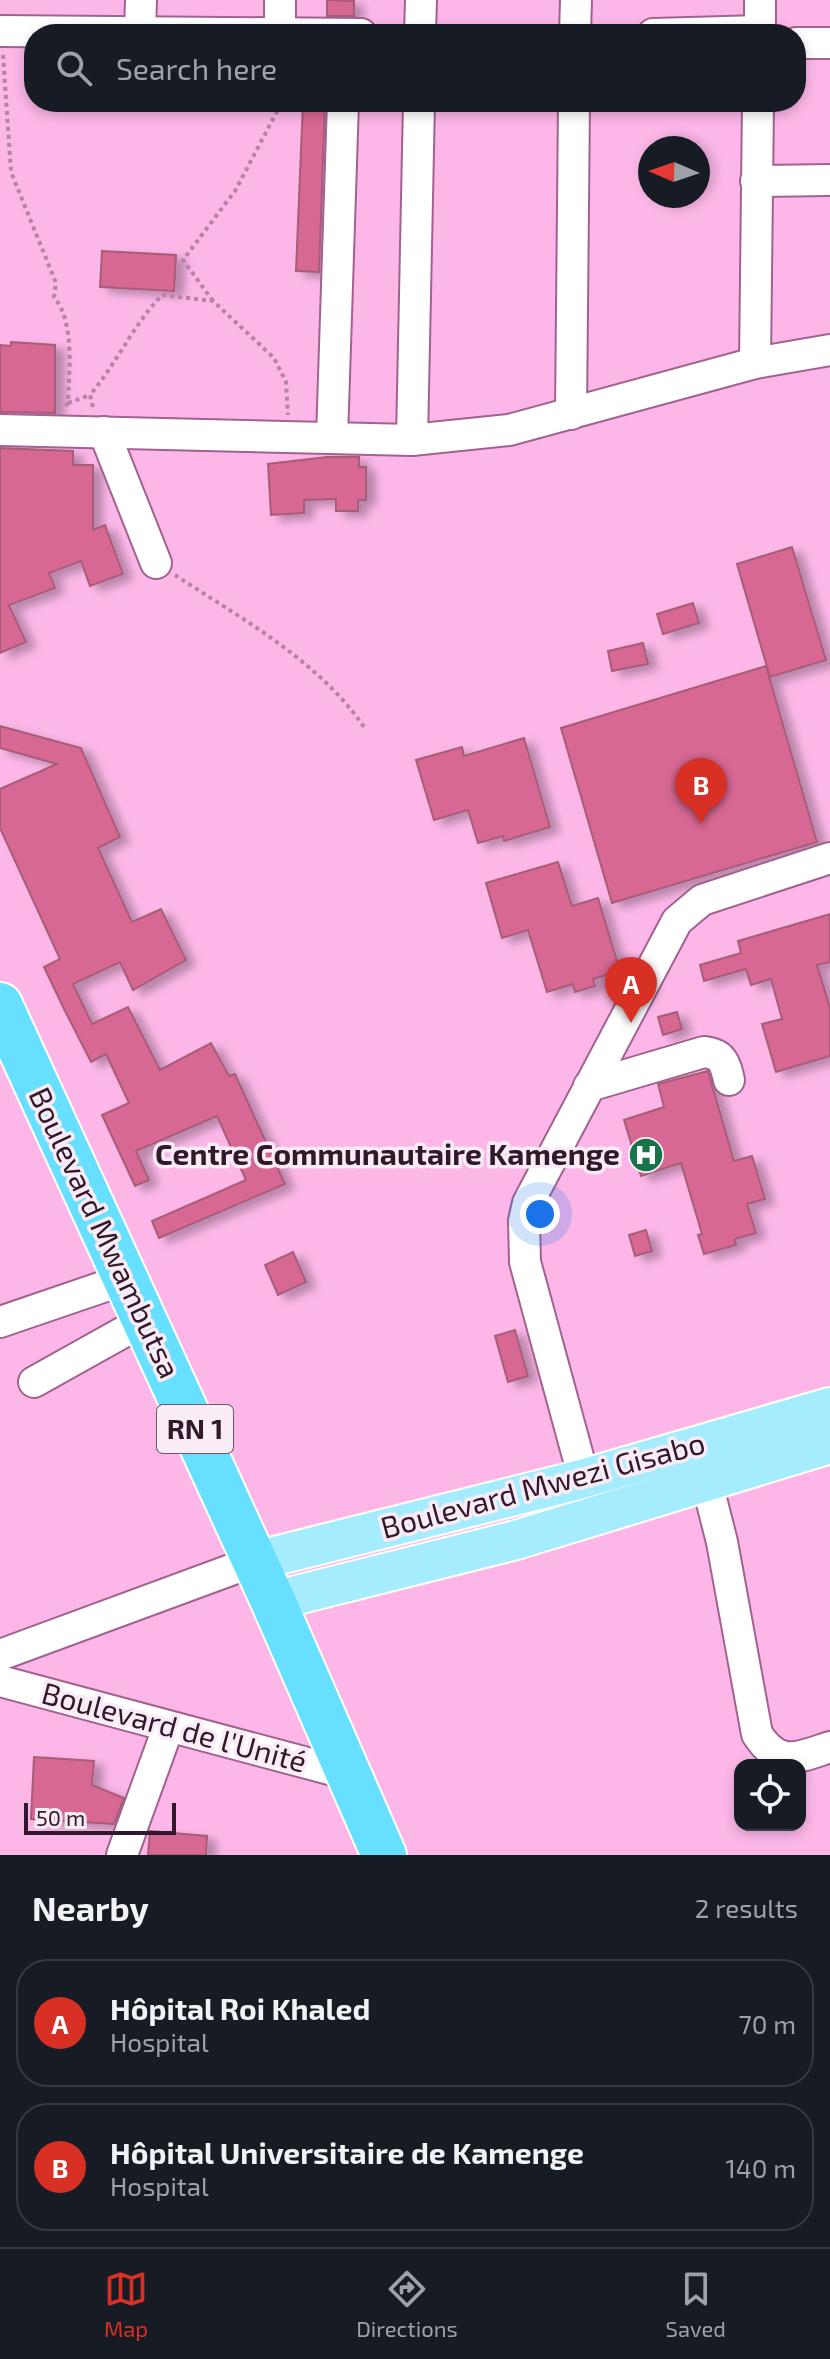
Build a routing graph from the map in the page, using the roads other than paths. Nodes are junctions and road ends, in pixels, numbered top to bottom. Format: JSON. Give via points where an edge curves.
{"nodes":[{"id":1,"x":141,"y":0,"type":"edge"},
{"id":2,"x":280,"y":0,"type":"edge"},
{"id":3,"x":421,"y":0,"type":"edge"},
{"id":4,"x":576,"y":0,"type":"edge"},
{"id":5,"x":760,"y":0,"type":"edge"},
{"id":6,"x":140,"y":24,"type":"edge"},
{"id":7,"x":280,"y":24,"type":"edge"},
{"id":8,"x":420,"y":24,"type":"edge"},
{"id":9,"x":575,"y":24,"type":"edge"},
{"id":10,"x":760,"y":24,"type":"edge"},
{"id":11,"x":1,"y":31,"type":"edge"},
{"id":12,"x":24,"y":31,"type":"edge"},
{"id":13,"x":806,"y":43,"type":"edge"},
{"id":14,"x":830,"y":43,"type":"edge"},
{"id":15,"x":343,"y":112,"type":"edge"},
{"id":16,"x":419,"y":112,"type":"edge"},
{"id":17,"x":574,"y":112,"type":"edge"},
{"id":18,"x":758,"y":112,"type":"edge"},
{"id":19,"x":830,"y":180,"type":"edge"},
{"id":20,"x":756,"y":181,"type":"junction"},
{"id":21,"x":830,"y":350,"type":"edge"},
{"id":22,"x":755,"y":363,"type":"junction"},
{"id":23,"x":571,"y":414,"type":"junction"},
{"id":24,"x":0,"y":430,"type":"edge"},
{"id":25,"x":101,"y":432,"type":"junction"},
{"id":26,"x":332,"y":438,"type":"junction"},
{"id":27,"x":412,"y":440,"type":"junction"},
{"id":28,"x":156,"y":563,"type":"road end"},
{"id":29,"x":830,"y":858,"type":"edge"},
{"id":30,"x":5,"y":1031,"type":"edge"},
{"id":31,"x":729,"y":1080,"type":"dead end"},
{"id":32,"x":589,"y":1086,"type":"junction"},
{"id":33,"x":126,"y":1279,"type":"junction"},
{"id":34,"x":145,"y":1320,"type":"junction"},
{"id":35,"x":0,"y":1322,"type":"edge"},
{"id":36,"x":34,"y":1382,"type":"dead end"},
{"id":37,"x":830,"y":1407,"type":"edge"},
{"id":38,"x":830,"y":1444,"type":"edge"},
{"id":39,"x":582,"y":1479,"type":"junction"},
{"id":40,"x":706,"y":1479,"type":"junction"},
{"id":41,"x":597,"y":1515,"type":"junction"},
{"id":42,"x":255,"y":1561,"type":"junction"},
{"id":43,"x":273,"y":1601,"type":"junction"},
{"id":44,"x":0,"y":1655,"type":"edge"},
{"id":45,"x":0,"y":1681,"type":"edge"},
{"id":46,"x":168,"y":1728,"type":"junction"},
{"id":47,"x":830,"y":1747,"type":"edge"},
{"id":48,"x":348,"y":1774,"type":"junction"},
{"id":49,"x":122,"y":1855,"type":"edge"},
{"id":50,"x":384,"y":1855,"type":"edge"}],
"edges":[{"from":1,"to":6,"type":"street"},
{"from":2,"to":7,"type":"street"},
{"from":3,"to":8,"type":"street"},
{"from":4,"to":9,"type":"street"},
{"from":5,"to":10,"type":"street"},
{"from":11,"to":12,"type":"street"},
{"from":13,"to":14,"type":"street"},
{"from":15,"to":26,"type":"street"},
{"from":16,"to":27,"type":"street"},
{"from":17,"to":23,"type":"street"},
{"from":18,"to":20,"type":"street"},
{"from":19,"to":20,"type":"street"},
{"from":20,"to":22,"type":"street"},
{"from":21,"to":22,"type":"street"},
{"from":22,"to":23,"type":"street"},
{"from":23,"to":27,"type":"street","via":[[509,430]]},
{"from":24,"to":25,"type":"street"},
{"from":25,"to":26,"type":"street"},
{"from":25,"to":28,"type":"street"},
{"from":26,"to":27,"type":"street"},
{"from":29,"to":32,"type":"street","via":[[688,909]]},
{"from":30,"to":33,"type":"highway","name":"Boulevard Mwambutsa","number":"RN 1"},
{"from":31,"to":32,"type":"street","via":[[725,1060],[704,1052]]},
{"from":32,"to":39,"type":"street","via":[[528,1203],[523,1239]]},
{"from":33,"to":34,"type":"highway","name":"Boulevard Mwambutsa","number":"RN 1"},
{"from":33,"to":35,"type":"street"},
{"from":34,"to":36,"type":"street"},
{"from":34,"to":42,"type":"highway","name":"Boulevard Mwambutsa","number":"RN 1"},
{"from":37,"to":39,"type":"main road","name":"Boulevard Mwezi Gisabo"},
{"from":38,"to":40,"type":"main road","name":"Boulevard Mwezi Gisabo"},
{"from":39,"to":41,"type":"street"},
{"from":39,"to":42,"type":"main road","name":"Boulevard Mwezi Gisabo"},
{"from":40,"to":41,"type":"main road","name":"Boulevard Mwezi Gisabo"},
{"from":40,"to":47,"type":"street","via":[[757,1734],[781,1758]]},
{"from":41,"to":43,"type":"main road","name":"Boulevard Mwezi Gisabo"},
{"from":42,"to":43,"type":"highway","name":"Boulevard Mwambutsa","number":"RN 1"},
{"from":42,"to":44,"type":"street","name":"Boulevard de l'Unité"},
{"from":43,"to":48,"type":"highway","name":"Boulevard Mwambutsa","number":"RN 1"},
{"from":45,"to":46,"type":"street","name":"Boulevard de l'Unité"},
{"from":46,"to":48,"type":"street","name":"Boulevard de l'Unité"},
{"from":46,"to":49,"type":"street"},
{"from":48,"to":50,"type":"highway","name":"Boulevard Mwambutsa","number":"RN 1"}]}
